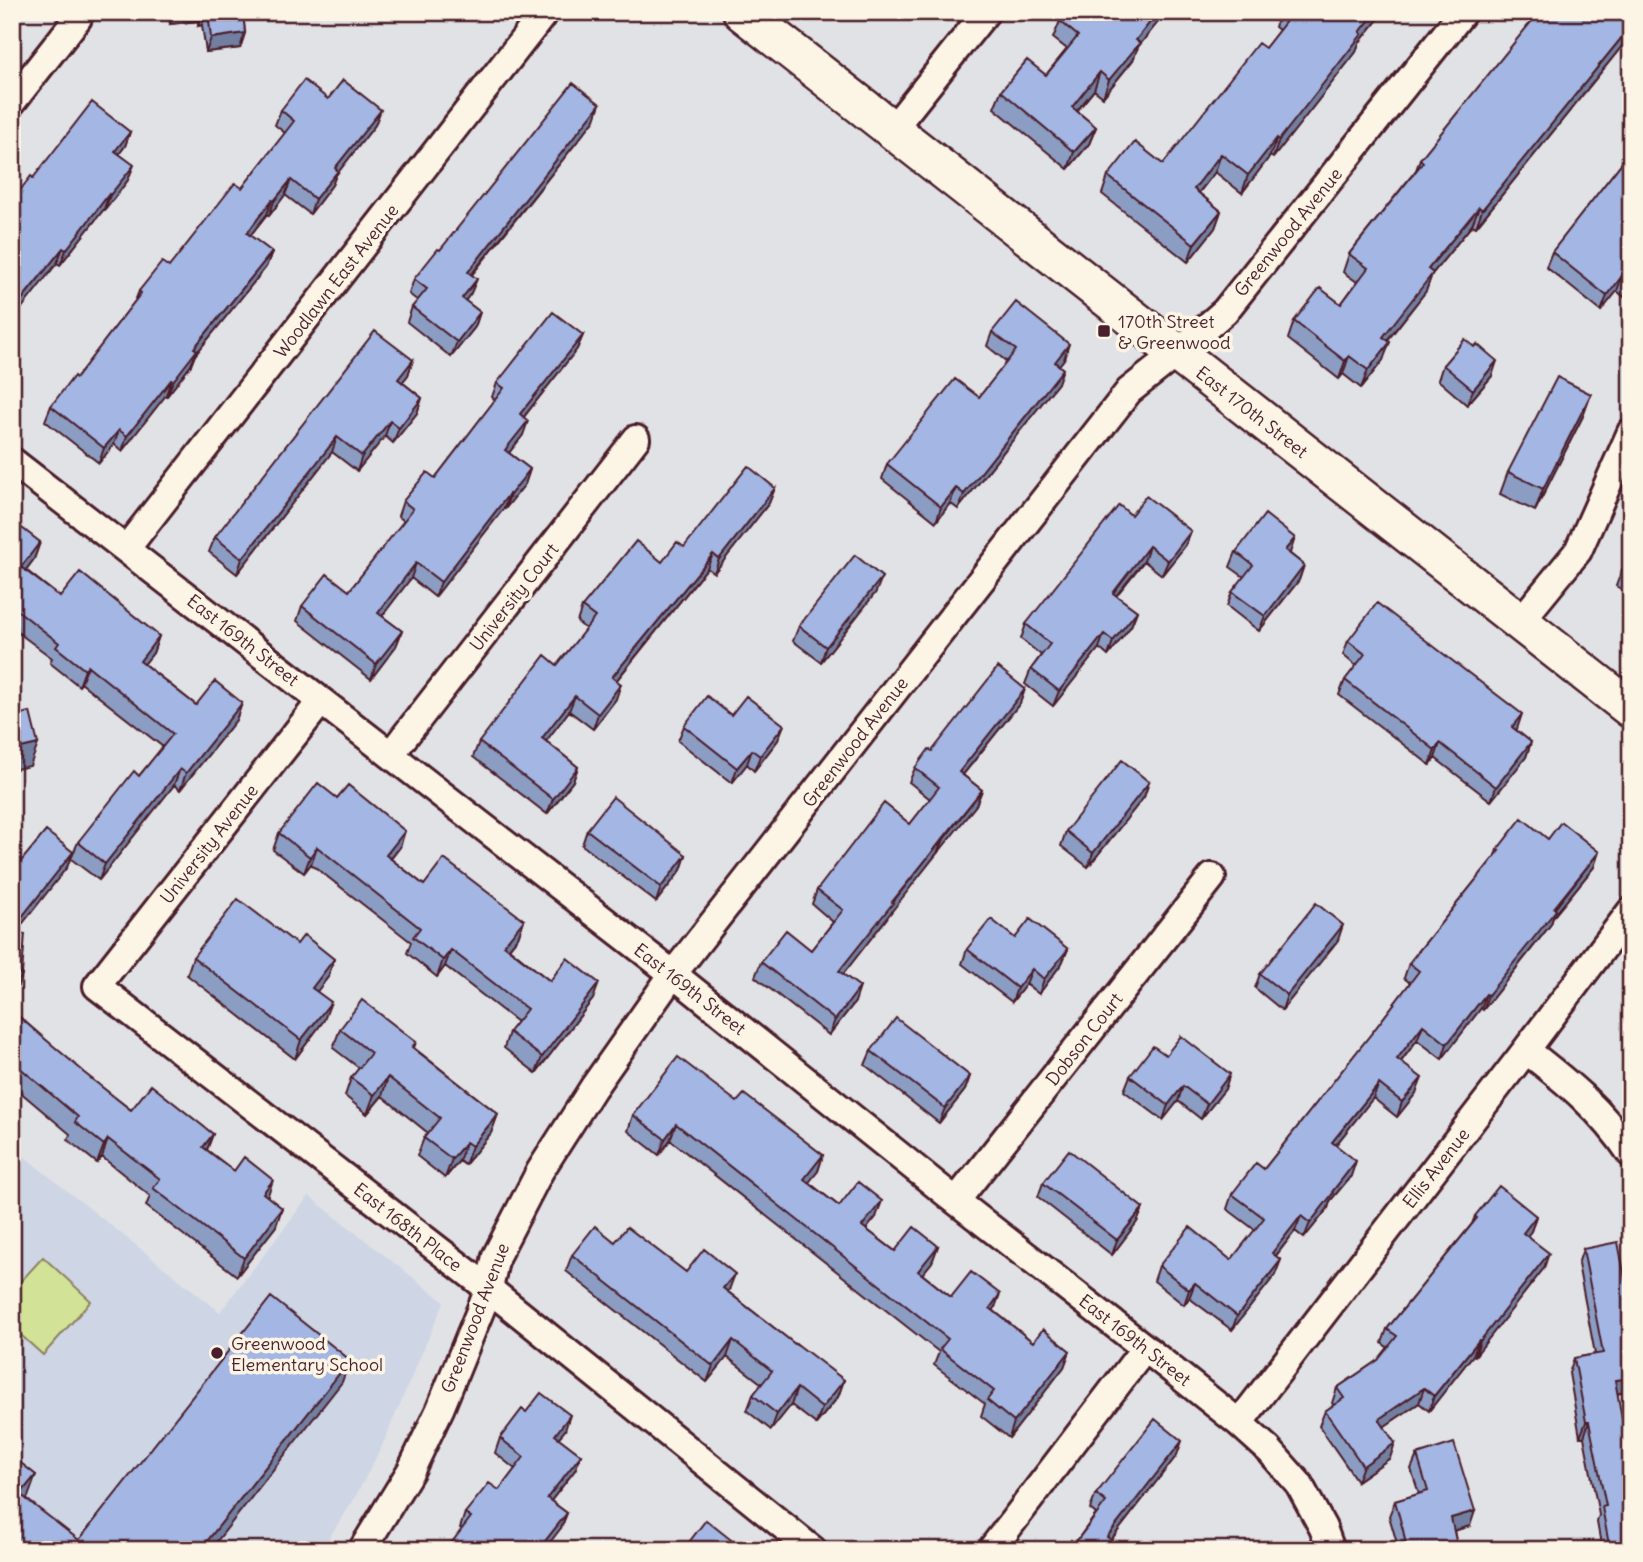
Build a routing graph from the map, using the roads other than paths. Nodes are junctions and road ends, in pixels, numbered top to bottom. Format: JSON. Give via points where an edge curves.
{"nodes":[{"id":1,"x":545,"y":12,"type":"edge"},
{"id":2,"x":742,"y":12,"type":"edge"},
{"id":3,"x":986,"y":12,"type":"edge"},
{"id":4,"x":1463,"y":12,"type":"edge"},
{"id":5,"x":78,"y":18,"type":"dead end"},
{"id":6,"x":12,"y":102,"type":"edge"},
{"id":7,"x":892,"y":130,"type":"junction"},
{"id":8,"x":1177,"y":353,"type":"junction"},
{"id":9,"x":1631,"y":432,"type":"edge"},
{"id":10,"x":636,"y":439,"type":"dead end"},
{"id":11,"x":12,"y":461,"type":"edge"},
{"id":12,"x":126,"y":549,"type":"junction"},
{"id":13,"x":1520,"y":622,"type":"junction"},
{"id":14,"x":321,"y":701,"type":"junction"},
{"id":15,"x":1631,"y":709,"type":"edge"},
{"id":16,"x":391,"y":754,"type":"junction"},
{"id":17,"x":1212,"y":877,"type":"dead end"},
{"id":18,"x":1631,"y":911,"type":"edge"},
{"id":19,"x":673,"y":974,"type":"junction"},
{"id":20,"x":97,"y":986,"type":"joint"},
{"id":21,"x":1526,"y":1050,"type":"junction"},
{"id":22,"x":1631,"y":1154,"type":"edge"},
{"id":23,"x":957,"y":1201,"type":"junction"},
{"id":24,"x":489,"y":1289,"type":"junction"},
{"id":25,"x":1145,"y":1348,"type":"junction"},
{"id":26,"x":1238,"y":1423,"type":"junction"},
{"id":27,"x":362,"y":1550,"type":"edge"},
{"id":28,"x":813,"y":1550,"type":"edge"},
{"id":29,"x":991,"y":1550,"type":"edge"},
{"id":30,"x":1331,"y":1550,"type":"edge"}],
"edges":[{"from":1,"to":12,"type":"street","name":"Woodlawn East Avenue"},
{"from":2,"to":7,"type":"street","name":"East 170th Street"},
{"from":3,"to":7,"type":"street"},
{"from":4,"to":8,"type":"street","name":"Greenwood Avenue","via":[[1225,311]]},
{"from":5,"to":6,"type":"street"},
{"from":7,"to":8,"type":"street","name":"East 170th Street"},
{"from":8,"to":13,"type":"street","name":"East 170th Street"},
{"from":8,"to":19,"type":"street","name":"Greenwood Avenue","via":[[1129,391]]},
{"from":9,"to":13,"type":"street","via":[[1577,551]]},
{"from":10,"to":16,"type":"street","name":"University Court"},
{"from":11,"to":12,"type":"street","name":"East 169th Street"},
{"from":12,"to":14,"type":"street","name":"East 169th Street"},
{"from":13,"to":15,"type":"street","name":"East 170th Street"},
{"from":14,"to":16,"type":"street","name":"East 169th Street"},
{"from":14,"to":20,"type":"street","name":"University Avenue"},
{"from":16,"to":19,"type":"street","name":"East 169th Street"},
{"from":17,"to":23,"type":"street","name":"Dobson Court"},
{"from":18,"to":21,"type":"street","name":"Ellis Avenue"},
{"from":19,"to":23,"type":"street","name":"East 169th Street"},
{"from":19,"to":24,"type":"street","name":"Greenwood Avenue","via":[[540,1171],[496,1256]]},
{"from":20,"to":24,"type":"street","name":"East 168th Place"},
{"from":21,"to":22,"type":"street","via":[[1602,1116]]},
{"from":21,"to":26,"type":"street","name":"Ellis Avenue"},
{"from":23,"to":25,"type":"street","name":"East 169th Street"},
{"from":24,"to":27,"type":"street","name":"Greenwood Avenue","via":[[411,1470]]},
{"from":24,"to":28,"type":"street","name":"East 168th Place"},
{"from":25,"to":26,"type":"street","name":"East 169th Street"},
{"from":25,"to":29,"type":"street"},
{"from":26,"to":30,"type":"street","name":"East 169th Street","via":[[1299,1485]]}]}
